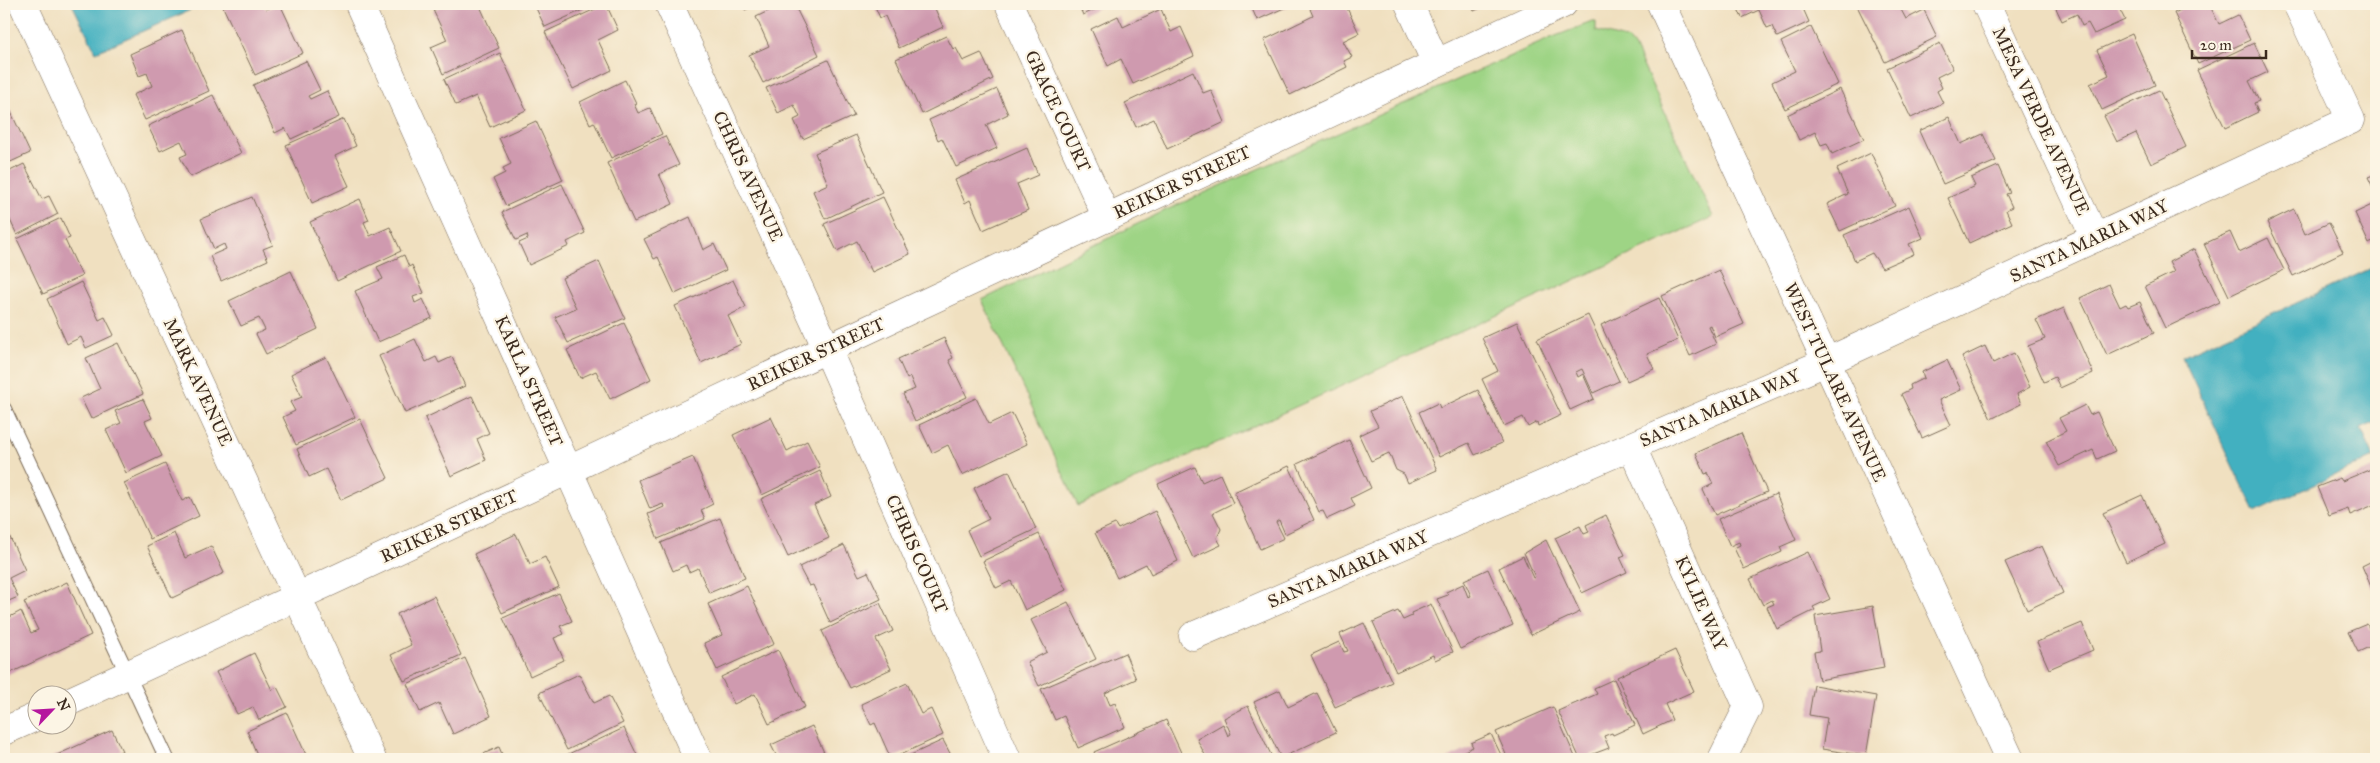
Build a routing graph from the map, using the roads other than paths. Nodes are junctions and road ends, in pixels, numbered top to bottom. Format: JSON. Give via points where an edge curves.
{"nodes":[{"id":1,"x":23,"y":4,"type":"edge"},
{"id":2,"x":359,"y":4,"type":"edge"},
{"id":3,"x":669,"y":4,"type":"edge"},
{"id":4,"x":1009,"y":4,"type":"edge"},
{"id":5,"x":1409,"y":4,"type":"edge"},
{"id":6,"x":1563,"y":4,"type":"edge"},
{"id":7,"x":1661,"y":4,"type":"edge"},
{"id":8,"x":1986,"y":4,"type":"edge"},
{"id":9,"x":2298,"y":4,"type":"edge"},
{"id":10,"x":1436,"y":63,"type":"junction"},
{"id":11,"x":1107,"y":218,"type":"junction"},
{"id":12,"x":2095,"y":238,"type":"junction"},
{"id":13,"x":827,"y":349,"type":"junction"},
{"id":14,"x":1826,"y":362,"type":"junction"},
{"id":15,"x":4,"y":409,"type":"edge"},
{"id":16,"x":1632,"y":447,"type":"junction"},
{"id":17,"x":568,"y":470,"type":"junction"},
{"id":18,"x":297,"y":597,"type":"junction"},
{"id":19,"x":1193,"y":636,"type":"dead end"},
{"id":20,"x":128,"y":675,"type":"junction"},
{"id":21,"x":78,"y":698,"type":"edge"},
{"id":22,"x":28,"y":720,"type":"edge"},
{"id":23,"x":4,"y":731,"type":"edge"},
{"id":24,"x":167,"y":759,"type":"edge"},
{"id":25,"x":372,"y":759,"type":"edge"},
{"id":26,"x":698,"y":759,"type":"edge"},
{"id":27,"x":1007,"y":759,"type":"edge"},
{"id":28,"x":1722,"y":759,"type":"edge"},
{"id":29,"x":2010,"y":759,"type":"edge"}],
"edges":[{"from":1,"to":18,"type":"street","name":"MARK AVENUE"},
{"from":2,"to":17,"type":"street","name":"KARLA STREET"},
{"from":3,"to":13,"type":"street","name":"CHRIS AVENUE"},
{"from":4,"to":11,"type":"street","name":"GRACE COURT"},
{"from":5,"to":10,"type":"street"},
{"from":6,"to":10,"type":"street","name":"REIKER STREET"},
{"from":7,"to":14,"type":"street","name":"WEST TULARE AVENUE"},
{"from":8,"to":12,"type":"street","name":"MESA VERDE AVENUE"},
{"from":9,"to":12,"type":"street","name":"SANTA MARIA WAY","via":[[2351,120]]},
{"from":10,"to":11,"type":"street","name":"REIKER STREET"},
{"from":11,"to":13,"type":"street","name":"REIKER STREET"},
{"from":12,"to":14,"type":"street","name":"SANTA MARIA WAY"},
{"from":13,"to":17,"type":"street","name":"REIKER STREET"},
{"from":13,"to":27,"type":"street","name":"CHRIS COURT"},
{"from":14,"to":16,"type":"street","name":"SANTA MARIA WAY"},
{"from":14,"to":29,"type":"street","name":"WEST TULARE AVENUE"},
{"from":15,"to":20,"type":"lane"},
{"from":16,"to":19,"type":"street","name":"SANTA MARIA WAY"},
{"from":16,"to":28,"type":"street","name":"KYLIE WAY","via":[[1748,707]]},
{"from":17,"to":18,"type":"street","name":"REIKER STREET"},
{"from":17,"to":26,"type":"street","name":"KARLA STREET"},
{"from":18,"to":20,"type":"street","name":"REIKER STREET"},
{"from":18,"to":25,"type":"street","name":"MARK AVENUE"},
{"from":20,"to":21,"type":"street","name":"REIKER STREET"},
{"from":20,"to":24,"type":"lane"},
{"from":22,"to":23,"type":"street"}]}
